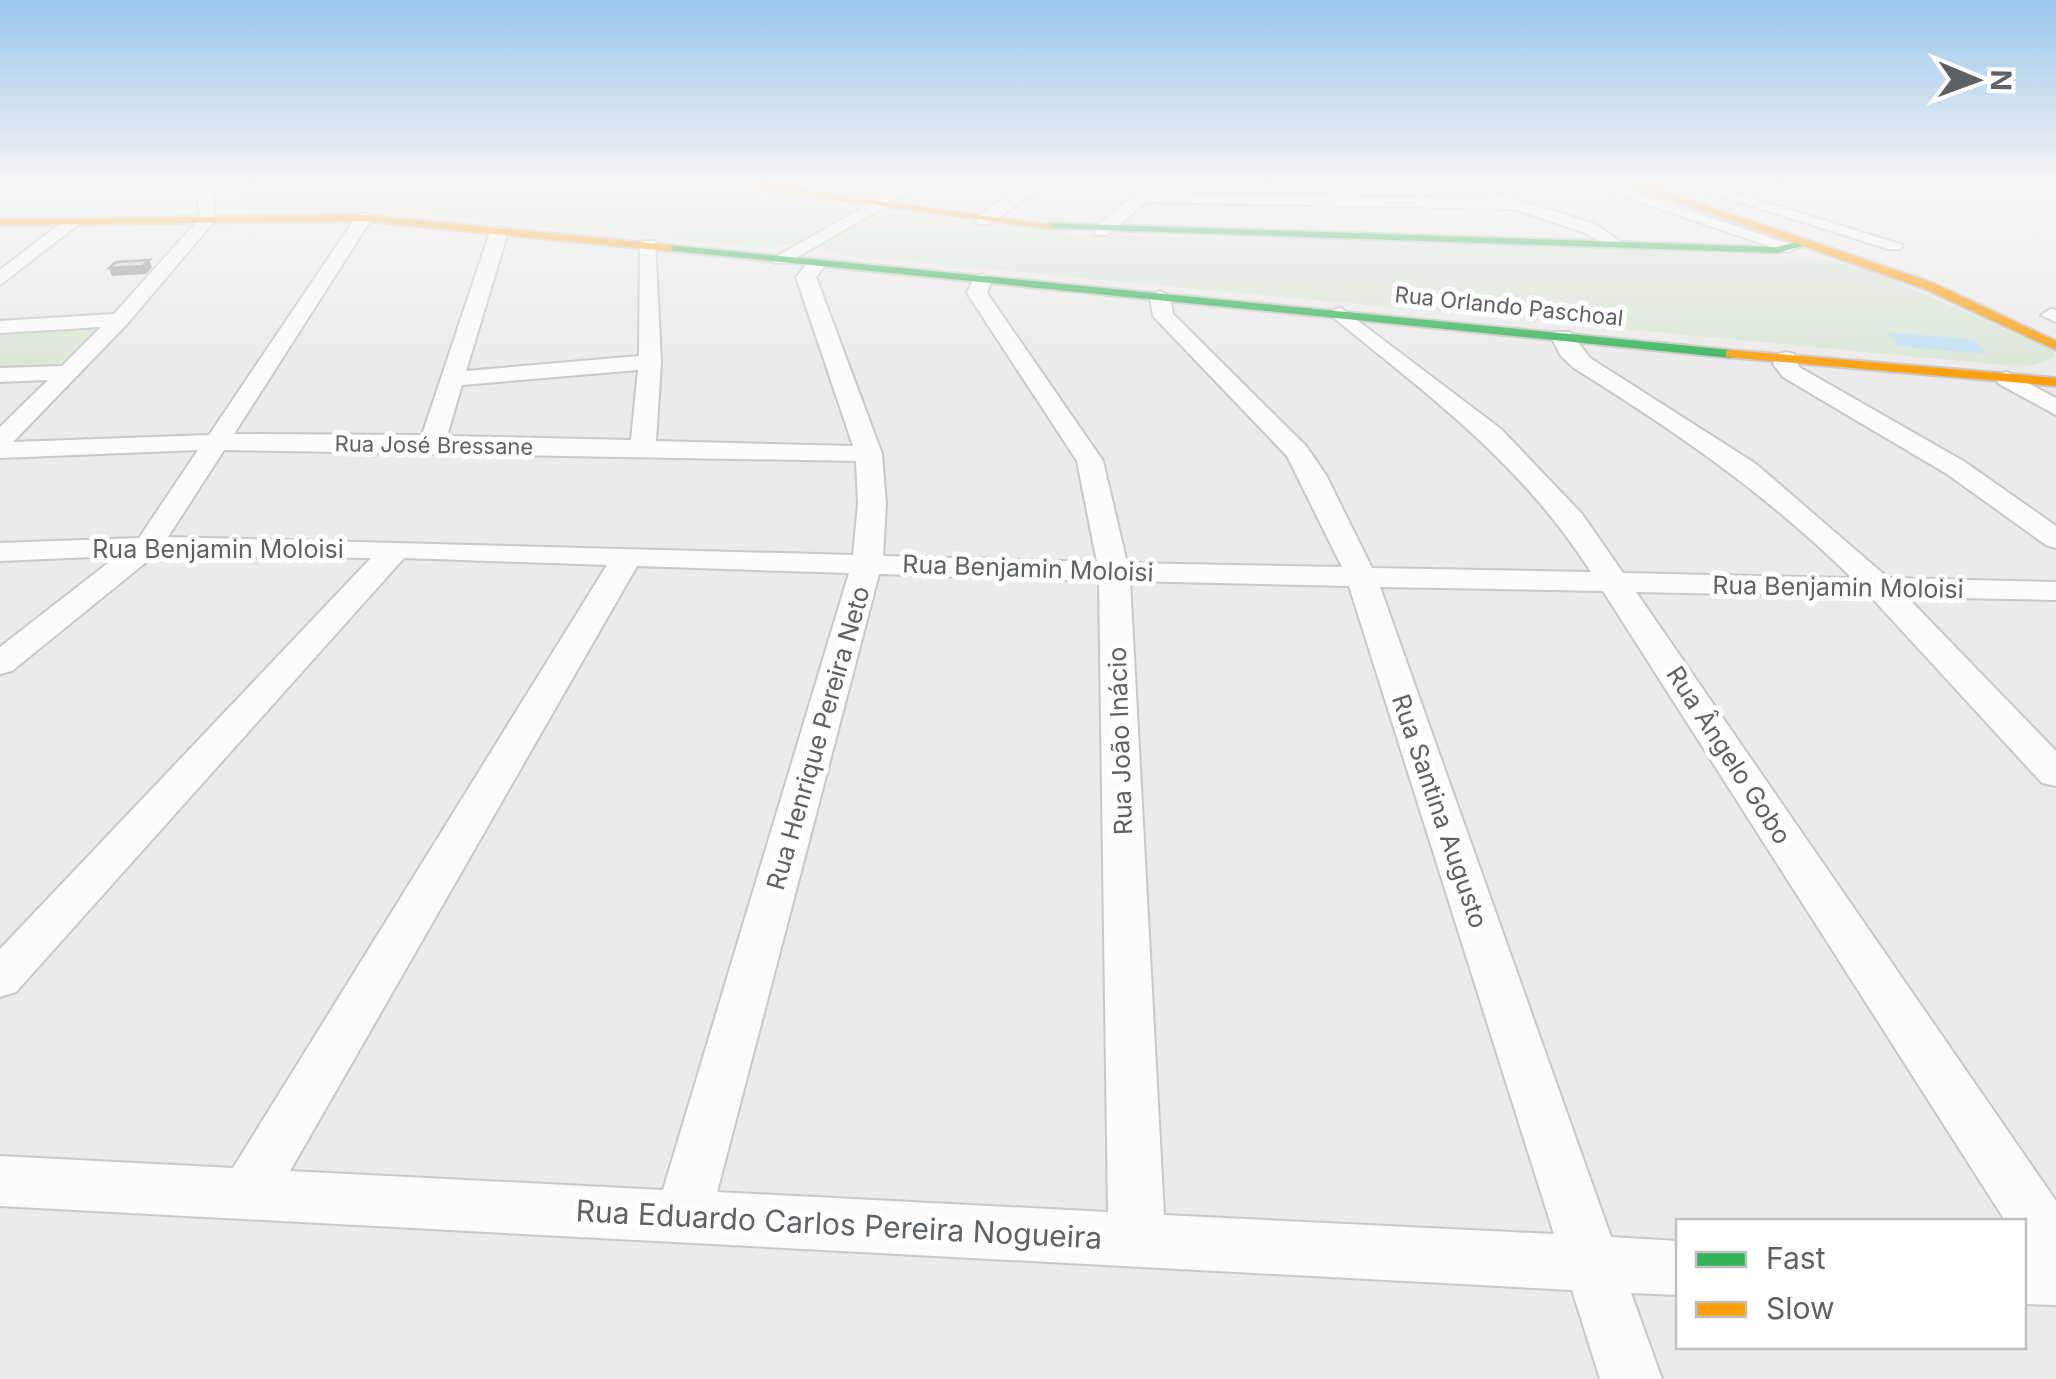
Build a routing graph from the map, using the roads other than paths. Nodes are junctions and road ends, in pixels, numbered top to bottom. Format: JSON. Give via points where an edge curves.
{"nodes":[{"id":1,"x":42,"y":246,"type":"edge"},
{"id":2,"x":184,"y":246,"type":"edge"},
{"id":3,"x":345,"y":246,"type":"edge"},
{"id":4,"x":495,"y":246,"type":"edge"},
{"id":5,"x":649,"y":246,"type":"edge"},
{"id":6,"x":662,"y":246,"type":"edge"},
{"id":7,"x":819,"y":246,"type":"edge"},
{"id":8,"x":1821,"y":246,"type":"edge"},
{"id":9,"x":1827,"y":246,"type":"edge"},
{"id":10,"x":799,"y":261,"type":"junction"},
{"id":11,"x":0,"y":279,"type":"edge"},
{"id":12,"x":982,"y":280,"type":"junction"},
{"id":13,"x":1160,"y":297,"type":"junction"},
{"id":14,"x":1342,"y":314,"type":"junction"},
{"id":15,"x":2054,"y":316,"type":"edge"},
{"id":16,"x":120,"y":320,"type":"junction"},
{"id":17,"x":0,"y":327,"type":"edge"},
{"id":18,"x":1562,"y":336,"type":"junction"},
{"id":19,"x":2056,"y":346,"type":"edge"},
{"id":20,"x":1786,"y":359,"type":"junction"},
{"id":21,"x":650,"y":362,"type":"junction"},
{"id":22,"x":70,"y":372,"type":"junction"},
{"id":23,"x":0,"y":375,"type":"edge"},
{"id":24,"x":2006,"y":378,"type":"junction"},
{"id":25,"x":454,"y":379,"type":"junction"},
{"id":26,"x":2056,"y":382,"type":"edge"},
{"id":27,"x":2056,"y":408,"type":"edge"},
{"id":28,"x":0,"y":441,"type":"edge"},
{"id":29,"x":215,"y":442,"type":"junction"},
{"id":30,"x":432,"y":443,"type":"junction"},
{"id":31,"x":0,"y":450,"type":"edge"},
{"id":32,"x":643,"y":450,"type":"junction"},
{"id":33,"x":869,"y":454,"type":"junction"},
{"id":34,"x":2056,"y":539,"type":"edge"},
{"id":35,"x":148,"y":546,"type":"junction"},
{"id":36,"x":396,"y":549,"type":"junction"},
{"id":37,"x":0,"y":552,"type":"edge"},
{"id":38,"x":626,"y":558,"type":"junction"},
{"id":39,"x":867,"y":562,"type":"junction"},
{"id":40,"x":1114,"y":572,"type":"junction"},
{"id":41,"x":1362,"y":578,"type":"junction"},
{"id":42,"x":1615,"y":582,"type":"junction"},
{"id":43,"x":1880,"y":588,"type":"junction"},
{"id":44,"x":2056,"y":591,"type":"edge"},
{"id":45,"x":0,"y":664,"type":"edge"},
{"id":46,"x":2056,"y":774,"type":"edge"},
{"id":47,"x":0,"y":979,"type":"edge"},
{"id":48,"x":0,"y":1181,"type":"edge"},
{"id":49,"x":247,"y":1195,"type":"junction"},
{"id":50,"x":683,"y":1215,"type":"junction"},
{"id":51,"x":1137,"y":1240,"type":"junction"},
{"id":52,"x":2056,"y":1249,"type":"edge"},
{"id":53,"x":1592,"y":1266,"type":"junction"},
{"id":54,"x":1676,"y":1268,"type":"edge"},
{"id":55,"x":2026,"y":1276,"type":"edge"},
{"id":56,"x":2056,"y":1277,"type":"edge"},
{"id":57,"x":1630,"y":1379,"type":"edge"}],
"edges":[{"from":1,"to":11,"type":"street"},
{"from":2,"to":16,"type":"street"},
{"from":3,"to":29,"type":"street"},
{"from":4,"to":25,"type":"street"},
{"from":5,"to":21,"type":"street"},
{"from":6,"to":10,"type":"street","name":"Rua Orlando Paschoal"},
{"from":7,"to":10,"type":"street"},
{"from":8,"to":19,"type":"street","via":[[1960,298]]},
{"from":9,"to":15,"type":"street","via":[[1972,285]]},
{"from":10,"to":12,"type":"street","name":"Rua Orlando Paschoal"},
{"from":10,"to":33,"type":"street","name":"Rua Henrique Pereira Neto"},
{"from":12,"to":13,"type":"street","name":"Rua Orlando Paschoal"},
{"from":12,"to":40,"type":"street","name":"Rua João Inácio","via":[[977,293],[1090,461]]},
{"from":13,"to":14,"type":"street","name":"Rua Orlando Paschoal"},
{"from":13,"to":41,"type":"street","name":"Rua Santina Augusto","via":[[1163,316],[1297,451]]},
{"from":14,"to":18,"type":"street","name":"Rua Orlando Paschoal"},
{"from":14,"to":42,"type":"street","name":"Rua Ângelo Gobo","via":[[1492,434],[1572,520]]},
{"from":16,"to":17,"type":"street"},
{"from":16,"to":22,"type":"street"},
{"from":18,"to":20,"type":"street","name":"Rua Orlando Paschoal"},
{"from":18,"to":43,"type":"street","via":[[1582,362],[1750,472]]},
{"from":20,"to":24,"type":"street","name":"Rua Orlando Paschoal"},
{"from":20,"to":34,"type":"street","via":[[1791,372],[1956,468]]},
{"from":21,"to":25,"type":"street"},
{"from":21,"to":32,"type":"street"},
{"from":22,"to":23,"type":"street"},
{"from":22,"to":28,"type":"street"},
{"from":24,"to":26,"type":"street","name":"Rua Orlando Paschoal"},
{"from":24,"to":27,"type":"street"},
{"from":25,"to":30,"type":"street"},
{"from":29,"to":30,"type":"street","name":"Rua José Bressane"},
{"from":29,"to":31,"type":"street","name":"Rua José Bressane"},
{"from":29,"to":35,"type":"street"},
{"from":30,"to":32,"type":"street","name":"Rua José Bressane"},
{"from":32,"to":33,"type":"street","name":"Rua José Bressane"},
{"from":33,"to":39,"type":"street","name":"Rua Henrique Pereira Neto"},
{"from":35,"to":36,"type":"street","name":"Rua Benjamin Moloisi"},
{"from":35,"to":37,"type":"street","name":"Rua Benjamin Moloisi"},
{"from":35,"to":45,"type":"street"},
{"from":36,"to":38,"type":"street","name":"Rua Benjamin Moloisi"},
{"from":36,"to":47,"type":"street"},
{"from":38,"to":39,"type":"street","name":"Rua Benjamin Moloisi"},
{"from":38,"to":49,"type":"street"},
{"from":39,"to":40,"type":"street","name":"Rua Benjamin Moloisi"},
{"from":39,"to":50,"type":"street","name":"Rua Henrique Pereira Neto"},
{"from":40,"to":41,"type":"street","name":"Rua Benjamin Moloisi"},
{"from":40,"to":51,"type":"street","name":"Rua João Inácio"},
{"from":41,"to":42,"type":"street","name":"Rua Benjamin Moloisi"},
{"from":41,"to":53,"type":"street","name":"Rua Santina Augusto"},
{"from":42,"to":43,"type":"street","name":"Rua Benjamin Moloisi"},
{"from":42,"to":52,"type":"street","name":"Rua Ângelo Gobo"},
{"from":43,"to":44,"type":"street","name":"Rua Benjamin Moloisi"},
{"from":43,"to":46,"type":"street"},
{"from":48,"to":49,"type":"street","name":"Rua Eduardo Carlos Pereira Nogueira"},
{"from":49,"to":50,"type":"street","name":"Rua Eduardo Carlos Pereira Nogueira"},
{"from":50,"to":51,"type":"street","name":"Rua Eduardo Carlos Pereira Nogueira"},
{"from":51,"to":53,"type":"street","name":"Rua Eduardo Carlos Pereira Nogueira"},
{"from":53,"to":54,"type":"street","name":"Rua Eduardo Carlos Pereira Nogueira"},
{"from":53,"to":57,"type":"street","name":"Rua Santina Augusto"},
{"from":55,"to":56,"type":"street"}]}
